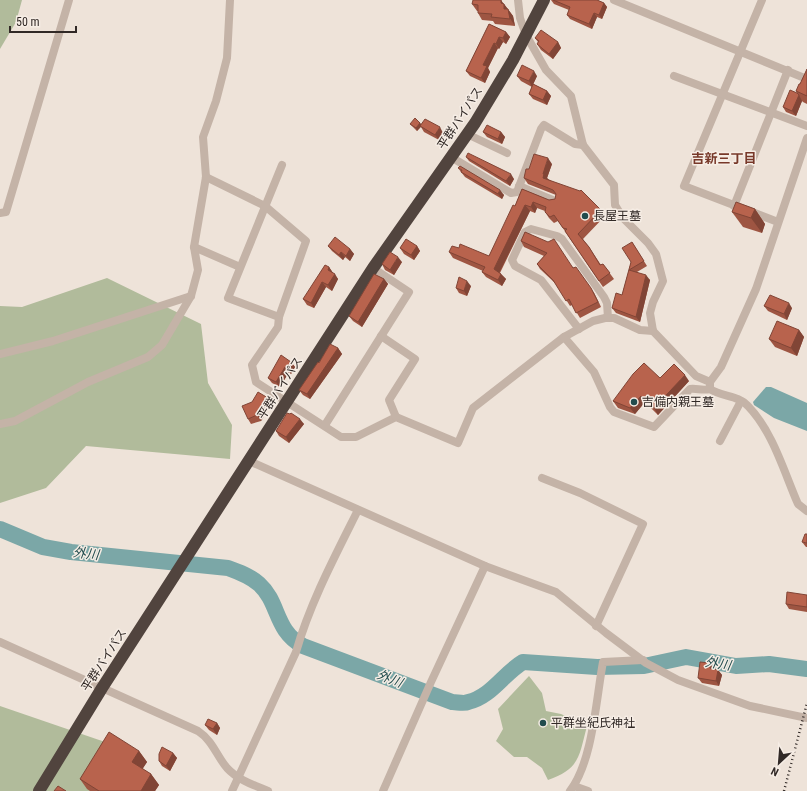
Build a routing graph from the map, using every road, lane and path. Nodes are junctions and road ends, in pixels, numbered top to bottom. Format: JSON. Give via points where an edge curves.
{"nodes":[{"id":1,"x":69,"y":0,"type":"edge"},
{"id":2,"x":230,"y":0,"type":"edge"},
{"id":3,"x":518,"y":0,"type":"edge"},
{"id":4,"x":544,"y":0,"type":"edge"},
{"id":5,"x":614,"y":0,"type":"edge"},
{"id":6,"x":762,"y":0,"type":"edge"},
{"id":7,"x":526,"y":35,"type":"junction"},
{"id":8,"x":740,"y":50,"type":"junction"},
{"id":9,"x":788,"y":70,"type":"junction"},
{"id":10,"x":674,"y":76,"type":"dead end"},
{"id":11,"x":807,"y":79,"type":"edge"},
{"id":12,"x":722,"y":94,"type":"junction"},
{"id":13,"x":771,"y":112,"type":"junction"},
{"id":14,"x":807,"y":126,"type":"edge"},
{"id":15,"x":467,"y":134,"type":"junction"},
{"id":16,"x":807,"y":138,"type":"edge"},
{"id":17,"x":583,"y":145,"type":"junction"},
{"id":18,"x":507,"y":153,"type":"dead end"},
{"id":19,"x":451,"y":157,"type":"junction"},
{"id":20,"x":282,"y":164,"type":"dead end"},
{"id":21,"x":206,"y":177,"type":"junction"},
{"id":22,"x":519,"y":186,"type":"junction"},
{"id":23,"x":555,"y":201,"type":"edge"},
{"id":24,"x":265,"y":206,"type":"junction"},
{"id":25,"x":734,"y":206,"type":"junction"},
{"id":26,"x":0,"y":213,"type":"edge"},
{"id":27,"x":778,"y":222,"type":"junction"},
{"id":28,"x":194,"y":247,"type":"junction"},
{"id":29,"x":240,"y":267,"type":"junction"},
{"id":30,"x":373,"y":268,"type":"junction"},
{"id":31,"x":191,"y":296,"type":"junction"},
{"id":32,"x":279,"y":317,"type":"junction"},
{"id":33,"x":608,"y":318,"type":"junction"},
{"id":34,"x":579,"y":329,"type":"junction"},
{"id":35,"x":653,"y":331,"type":"junction"},
{"id":36,"x":381,"y":336,"type":"junction"},
{"id":37,"x":564,"y":337,"type":"junction"},
{"id":38,"x":0,"y":354,"type":"edge"},
{"id":39,"x":710,"y":386,"type":"junction"},
{"id":40,"x":287,"y":401,"type":"junction"},
{"id":41,"x":741,"y":401,"type":"junction"},
{"id":42,"x":396,"y":417,"type":"junction"},
{"id":43,"x":0,"y":424,"type":"edge"},
{"id":44,"x":325,"y":426,"type":"junction"},
{"id":45,"x":720,"y":441,"type":"dead end"},
{"id":46,"x":249,"y":461,"type":"junction"},
{"id":47,"x":542,"y":478,"type":"dead end"},
{"id":48,"x":358,"y":510,"type":"junction"},
{"id":49,"x":807,"y":511,"type":"edge"},
{"id":50,"x":486,"y":566,"type":"junction"},
{"id":51,"x":596,"y":626,"type":"junction"},
{"id":52,"x":0,"y":642,"type":"edge"},
{"id":53,"x":644,"y":662,"type":"junction"},
{"id":54,"x":102,"y":688,"type":"junction"},
{"id":55,"x":807,"y":718,"type":"edge"},
{"id":56,"x":238,"y":777,"type":"junction"},
{"id":57,"x":572,"y":788,"type":"edge"},
{"id":58,"x":39,"y":791,"type":"edge"},
{"id":59,"x":232,"y":791,"type":"edge"},
{"id":60,"x":268,"y":791,"type":"edge"},
{"id":61,"x":383,"y":791,"type":"edge"},
{"id":62,"x":588,"y":791,"type":"edge"}],
"edges":[{"from":1,"to":26,"type":"street","via":[[6,212]]},
{"from":2,"to":21,"type":"street","via":[[227,58],[203,137]]},
{"from":3,"to":7,"type":"street","via":[[520,18]]},
{"from":4,"to":7,"type":"highway","name":"平群バイパス"},
{"from":5,"to":8,"type":"street"},
{"from":6,"to":8,"type":"street"},
{"from":7,"to":15,"type":"highway","name":"平群バイパス"},
{"from":7,"to":17,"type":"street","via":[[546,70],[571,96]]},
{"from":8,"to":9,"type":"street"},
{"from":8,"to":12,"type":"street"},
{"from":9,"to":11,"type":"street"},
{"from":9,"to":13,"type":"street"},
{"from":10,"to":12,"type":"street"},
{"from":12,"to":13,"type":"street"},
{"from":12,"to":25,"type":"street","via":[[684,186]]},
{"from":13,"to":14,"type":"street"},
{"from":13,"to":25,"type":"street"},
{"from":15,"to":18,"type":"street"},
{"from":15,"to":19,"type":"highway","name":"平群バイパス"},
{"from":16,"to":27,"type":"street"},
{"from":17,"to":22,"type":"street","via":[[575,144],[544,125]]},
{"from":17,"to":35,"type":"street","via":[[614,185],[615,205],[623,218],[656,254],[663,281],[650,313]]},
{"from":19,"to":22,"type":"street","via":[[511,193],[517,192]]},
{"from":19,"to":30,"type":"highway","name":"平群バイパス"},
{"from":20,"to":24,"type":"street"},
{"from":21,"to":24,"type":"street"},
{"from":21,"to":28,"type":"street"},
{"from":22,"to":23,"type":"street"},
{"from":24,"to":29,"type":"street"},
{"from":24,"to":32,"type":"street","via":[[306,241]]},
{"from":25,"to":27,"type":"street"},
{"from":27,"to":39,"type":"street","via":[[756,289]]},
{"from":28,"to":29,"type":"street"},
{"from":28,"to":31,"type":"street","via":[[198,270]]},
{"from":29,"to":32,"type":"street","via":[[228,298]]},
{"from":30,"to":36,"type":"street","via":[[409,292]]},
{"from":30,"to":40,"type":"highway","name":"平群バイパス"},
{"from":31,"to":38,"type":"street","via":[[61,338]]},
{"from":31,"to":43,"type":"street","via":[[162,345],[148,357],[88,382],[15,421]]},
{"from":32,"to":40,"type":"street","via":[[278,327],[252,365],[256,382]]},
{"from":33,"to":34,"type":"street","via":[[593,321]]},
{"from":33,"to":34,"type":"street","via":[[604,297],[562,239],[531,229],[525,232],[512,260],[515,266],[541,280]]},
{"from":33,"to":35,"type":"street","via":[[614,318],[640,330]]},
{"from":34,"to":37,"type":"street"},
{"from":35,"to":39,"type":"street","via":[[696,376]]},
{"from":36,"to":42,"type":"street","via":[[416,358],[389,400]]},
{"from":36,"to":44,"type":"street"},
{"from":37,"to":39,"type":"street","via":[[594,372],[614,412],[648,425],[654,427],[659,424],[690,389],[702,391]]},
{"from":37,"to":42,"type":"street","via":[[473,408],[458,443]]},
{"from":39,"to":41,"type":"street","via":[[715,393]]},
{"from":40,"to":44,"type":"street"},
{"from":40,"to":46,"type":"highway","name":"平群バイパス"},
{"from":41,"to":45,"type":"street"},
{"from":41,"to":49,"type":"street","via":[[748,406],[768,434],[798,504]]},
{"from":42,"to":44,"type":"street","via":[[356,437],[341,437]]},
{"from":46,"to":48,"type":"street"},
{"from":46,"to":54,"type":"highway","name":"平群バイパス"},
{"from":47,"to":51,"type":"street","via":[[580,493],[643,524]]},
{"from":48,"to":50,"type":"street"},
{"from":48,"to":56,"type":"street","via":[[335,556],[296,652]]},
{"from":50,"to":51,"type":"street","via":[[556,592]]},
{"from":50,"to":61,"type":"street"},
{"from":51,"to":53,"type":"street"},
{"from":52,"to":54,"type":"street"},
{"from":53,"to":55,"type":"street","via":[[678,680],[750,706]]},
{"from":53,"to":57,"type":"street","via":[[604,662],[588,749],[583,767]]},
{"from":54,"to":56,"type":"street","via":[[206,737],[214,746],[219,758]]},
{"from":54,"to":58,"type":"highway","name":"平群バイパス"},
{"from":56,"to":59,"type":"street"},
{"from":56,"to":60,"type":"street"},
{"from":57,"to":62,"type":"street"}]}
